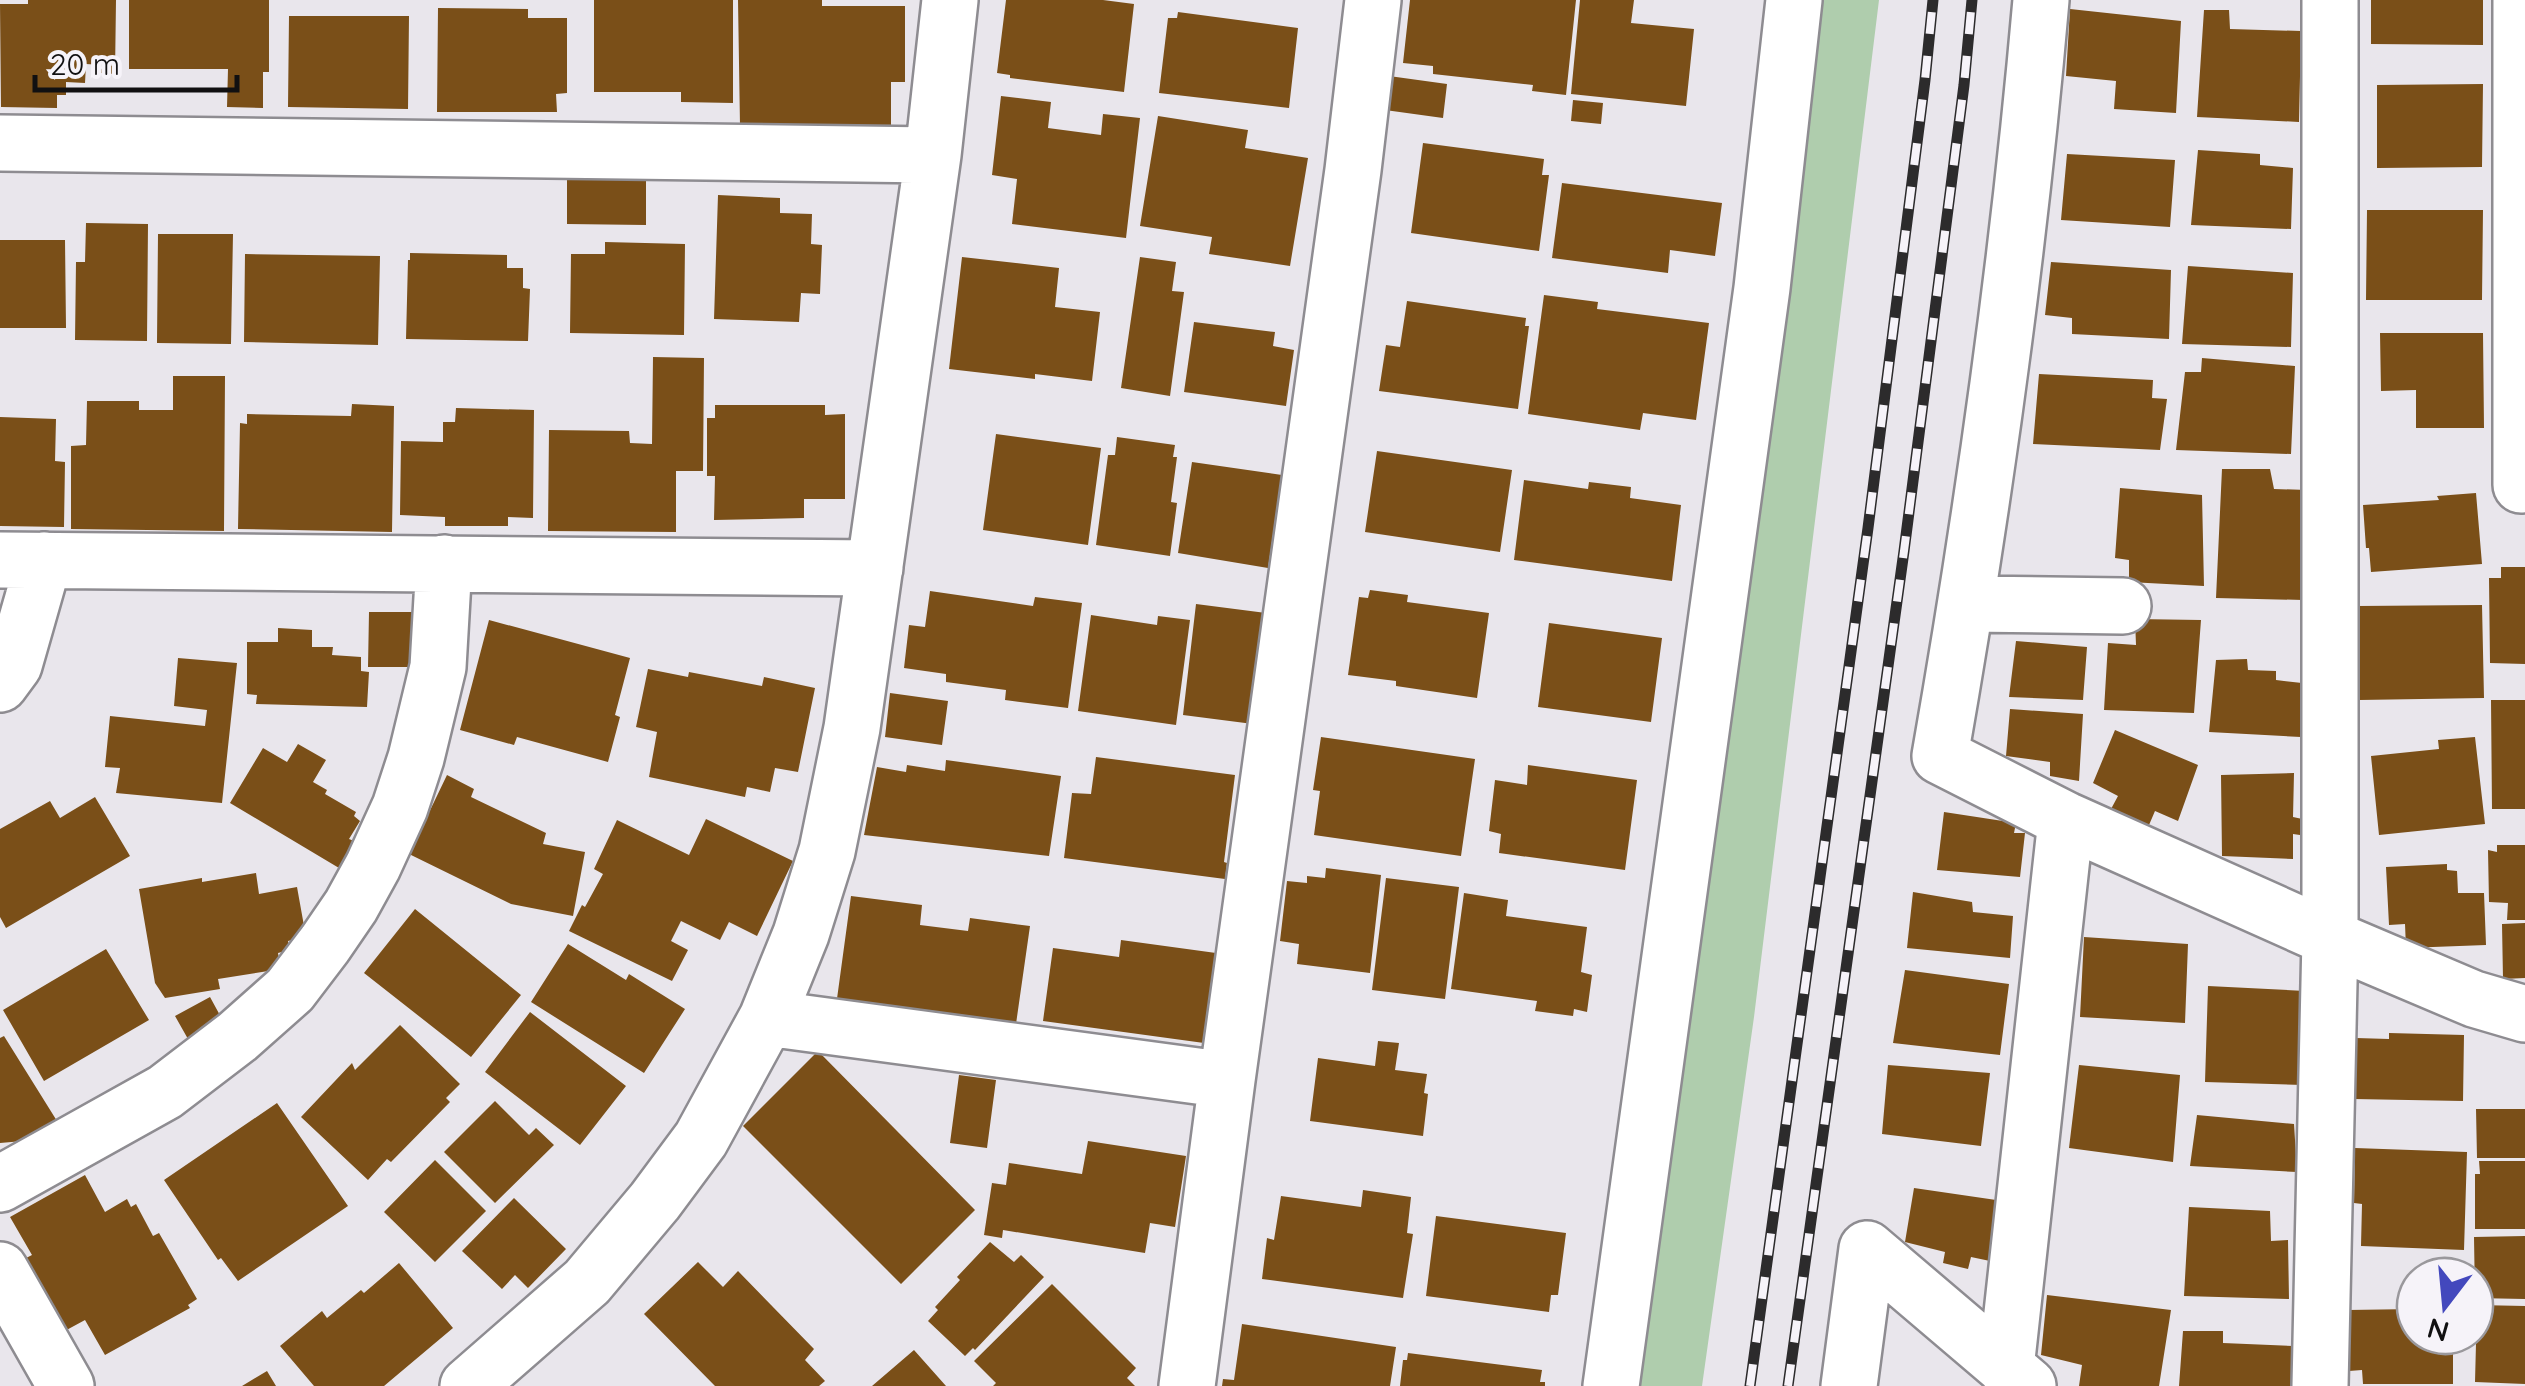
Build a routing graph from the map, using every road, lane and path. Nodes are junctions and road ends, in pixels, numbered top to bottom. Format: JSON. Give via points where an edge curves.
{"nodes":[{"id":1,"x":950,"y":0,"type":"edge"},
{"id":2,"x":1372,"y":0,"type":"edge"},
{"id":3,"x":1794,"y":0,"type":"edge"},
{"id":4,"x":2041,"y":0,"type":"edge"},
{"id":5,"x":2330,"y":0,"type":"edge"},
{"id":6,"x":2522,"y":0,"type":"edge"},
{"id":7,"x":0,"y":143,"type":"edge"},
{"id":8,"x":933,"y":155,"type":"junction"},
{"id":9,"x":2521,"y":484,"type":"dead end"},
{"id":10,"x":22,"y":560,"type":"edge"},
{"id":11,"x":444,"y":563,"type":"junction"},
{"id":12,"x":875,"y":568,"type":"junction"},
{"id":13,"x":1967,"y":604,"type":"junction"},
{"id":14,"x":2122,"y":606,"type":"dead end"},
{"id":15,"x":0,"y":684,"type":"edge"},
{"id":16,"x":2066,"y":820,"type":"junction"},
{"id":17,"x":2330,"y":938,"type":"junction"},
{"id":18,"x":2525,"y":1014,"type":"edge"},
{"id":19,"x":767,"y":1018,"type":"junction"},
{"id":20,"x":1226,"y":1080,"type":"junction"},
{"id":21,"x":0,"y":1184,"type":"edge"},
{"id":22,"x":0,"y":1270,"type":"edge"},
{"id":23,"x":2017,"y":1377,"type":"edge"},
{"id":24,"x":66,"y":1386,"type":"edge"},
{"id":25,"x":468,"y":1386,"type":"edge"},
{"id":26,"x":1187,"y":1386,"type":"edge"},
{"id":27,"x":1611,"y":1386,"type":"edge"},
{"id":28,"x":1848,"y":1386,"type":"edge"},
{"id":29,"x":2320,"y":1386,"type":"edge"}],
"edges":[{"from":1,"to":8,"type":"street"},
{"from":2,"to":20,"type":"street"},
{"from":3,"to":27,"type":"street","via":[[1764,271]]},
{"from":4,"to":13,"type":"street","via":[[2027,161]]},
{"from":5,"to":17,"type":"street"},
{"from":6,"to":9,"type":"street"},
{"from":7,"to":8,"type":"street"},
{"from":8,"to":12,"type":"street"},
{"from":10,"to":11,"type":"street"},
{"from":10,"to":15,"type":"street","via":[[14,665]]},
{"from":11,"to":12,"type":"street"},
{"from":11,"to":21,"type":"street","via":[[438,667],[416,758],[373,866],[325,944],[290,990],[165,1092]]},
{"from":12,"to":19,"type":"street","via":[[826,851]]},
{"from":13,"to":14,"type":"street"},
{"from":13,"to":16,"type":"street","via":[[1940,756]]},
{"from":16,"to":17,"type":"street"},
{"from":16,"to":23,"type":"street"},
{"from":17,"to":18,"type":"street"},
{"from":17,"to":29,"type":"street"},
{"from":19,"to":20,"type":"street"},
{"from":19,"to":25,"type":"street","via":[[701,1139],[655,1200],[587,1282]]},
{"from":20,"to":26,"type":"street"},
{"from":22,"to":24,"type":"street"},
{"from":23,"to":28,"type":"street","via":[[1867,1249]]}]}
